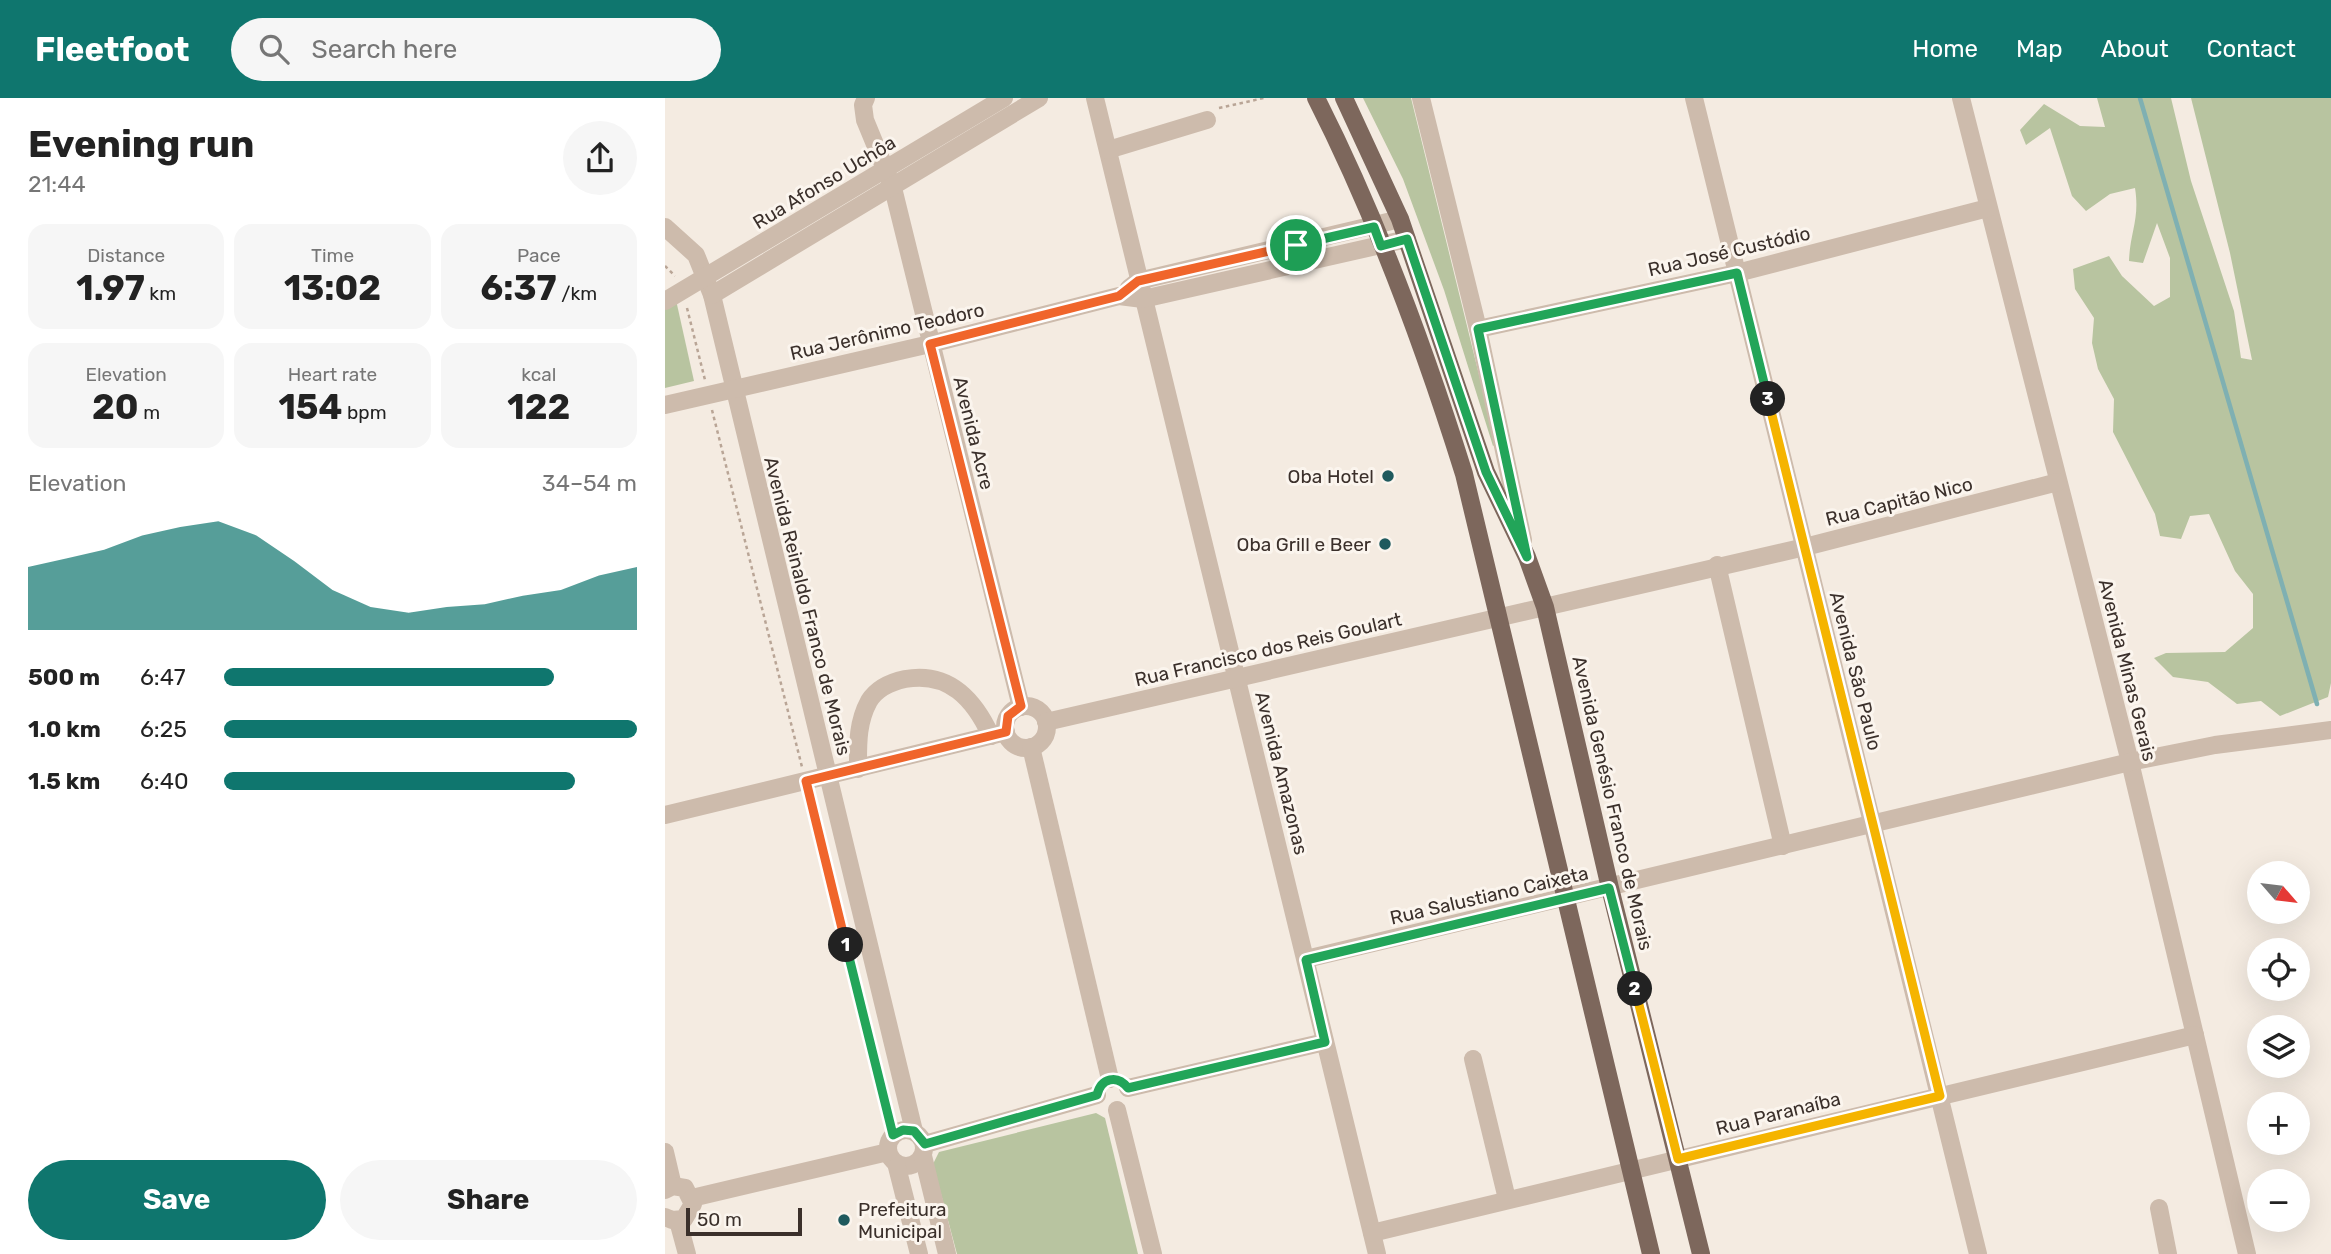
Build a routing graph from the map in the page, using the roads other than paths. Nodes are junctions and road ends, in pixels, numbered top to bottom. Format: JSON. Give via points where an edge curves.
{"nodes":[{"id":1,"x":866,"y":98,"type":"edge"},
{"id":2,"x":1004,"y":98,"type":"edge"},
{"id":3,"x":1039,"y":98,"type":"edge"},
{"id":4,"x":1095,"y":98,"type":"edge"},
{"id":5,"x":1316,"y":98,"type":"edge"},
{"id":6,"x":1343,"y":98,"type":"edge"},
{"id":7,"x":1421,"y":98,"type":"edge"},
{"id":8,"x":1694,"y":98,"type":"edge"},
{"id":9,"x":1961,"y":98,"type":"edge"},
{"id":10,"x":1207,"y":120,"type":"road end"},
{"id":11,"x":1108,"y":150,"type":"junction"},
{"id":12,"x":887,"y":170,"type":"junction"},
{"id":13,"x":893,"y":188,"type":"junction"},
{"id":14,"x":1988,"y":208,"type":"junction"},
{"id":15,"x":1400,"y":219,"type":"junction"},
{"id":16,"x":665,"y":227,"type":"edge"},
{"id":17,"x":1374,"y":227,"type":"junction"},
{"id":18,"x":1407,"y":239,"type":"junction"},
{"id":19,"x":1381,"y":246,"type":"junction"},
{"id":20,"x":1737,"y":273,"type":"junction"},
{"id":21,"x":706,"y":276,"type":"junction"},
{"id":22,"x":1138,"y":281,"type":"junction"},
{"id":23,"x":712,"y":295,"type":"junction"},
{"id":24,"x":1119,"y":296,"type":"junction"},
{"id":25,"x":1143,"y":299,"type":"junction"},
{"id":26,"x":665,"y":301,"type":"edge"},
{"id":27,"x":1478,"y":329,"type":"junction"},
{"id":28,"x":930,"y":344,"type":"junction"},
{"id":29,"x":734,"y":388,"type":"junction"},
{"id":30,"x":665,"y":405,"type":"edge"},
{"id":31,"x":2058,"y":482,"type":"junction"},
{"id":32,"x":1805,"y":547,"type":"junction"},
{"id":33,"x":1527,"y":557,"type":"junction"},
{"id":34,"x":1717,"y":565,"type":"junction"},
{"id":35,"x":1545,"y":607,"type":"junction"},
{"id":36,"x":1498,"y":617,"type":"junction"},
{"id":37,"x":1238,"y":678,"type":"junction"},
{"id":38,"x":1021,"y":706,"type":"junction"},
{"id":39,"x":1047,"y":722,"type":"junction"},
{"id":40,"x":2331,"y":730,"type":"edge"},
{"id":41,"x":998,"y":734,"type":"junction"},
{"id":42,"x":1031,"y":747,"type":"junction"},
{"id":43,"x":2130,"y":762,"type":"junction"},
{"id":44,"x":858,"y":769,"type":"junction"},
{"id":45,"x":828,"y":776,"type":"junction"},
{"id":46,"x":665,"y":815,"type":"edge"},
{"id":47,"x":1872,"y":824,"type":"junction"},
{"id":48,"x":1783,"y":846,"type":"junction"},
{"id":49,"x":1609,"y":888,"type":"junction"},
{"id":50,"x":1567,"y":898,"type":"junction"},
{"id":51,"x":1306,"y":960,"type":"junction"},
{"id":52,"x":2195,"y":1035,"type":"junction"},
{"id":53,"x":1325,"y":1042,"type":"junction"},
{"id":54,"x":1473,"y":1059,"type":"dead end"},
{"id":55,"x":1110,"y":1079,"type":"junction"},
{"id":56,"x":1128,"y":1088,"type":"junction"},
{"id":57,"x":1097,"y":1095,"type":"junction"},
{"id":58,"x":1940,"y":1096,"type":"junction"},
{"id":59,"x":1117,"y":1110,"type":"junction"},
{"id":60,"x":921,"y":1144,"type":"junction"},
{"id":61,"x":893,"y":1150,"type":"junction"},
{"id":62,"x":665,"y":1152,"type":"edge"},
{"id":63,"x":1678,"y":1159,"type":"junction"},
{"id":64,"x":1630,"y":1169,"type":"junction"},
{"id":65,"x":669,"y":1188,"type":"edge"},
{"id":66,"x":692,"y":1198,"type":"junction"},
{"id":67,"x":1507,"y":1199,"type":"junction"},
{"id":68,"x":2159,"y":1208,"type":"dead end"},
{"id":69,"x":672,"y":1219,"type":"edge"},
{"id":70,"x":1372,"y":1233,"type":"junction"},
{"id":71,"x":687,"y":1254,"type":"edge"},
{"id":72,"x":919,"y":1254,"type":"edge"},
{"id":73,"x":947,"y":1254,"type":"edge"},
{"id":74,"x":1153,"y":1254,"type":"edge"},
{"id":75,"x":1377,"y":1254,"type":"edge"},
{"id":76,"x":1651,"y":1254,"type":"edge"},
{"id":77,"x":1701,"y":1254,"type":"edge"},
{"id":78,"x":1978,"y":1254,"type":"edge"},
{"id":79,"x":2168,"y":1254,"type":"edge"},
{"id":80,"x":2247,"y":1254,"type":"edge"}],
"edges":[{"from":1,"to":12,"type":"street","name":"Avenida Acre","via":[[865,120]]},
{"from":2,"to":12,"type":"street","name":"Rua Afonso Uchôa"},
{"from":3,"to":13,"type":"street","name":"Rua Afonso Uchôa"},
{"from":4,"to":11,"type":"street","name":"Avenida Amazonas"},
{"from":5,"to":17,"type":"main road"},
{"from":6,"to":15,"type":"main road"},
{"from":7,"to":27,"type":"street","name":"Avenida Genésio Franco de Morais"},
{"from":8,"to":20,"type":"street","name":"Avenida São Paulo"},
{"from":9,"to":14,"type":"street","name":"Avenida Minas Gerais"},
{"from":10,"to":11,"type":"street"},
{"from":11,"to":22,"type":"street","name":"Avenida Amazonas"},
{"from":12,"to":13,"type":"street","name":"Avenida Acre"},
{"from":12,"to":21,"type":"street","name":"Rua Afonso Uchôa"},
{"from":13,"to":23,"type":"street","name":"Rua Afonso Uchôa"},
{"from":13,"to":28,"type":"street","name":"Avenida Acre"},
{"from":14,"to":20,"type":"street","name":"Rua José Custódio"},
{"from":14,"to":31,"type":"street","name":"Avenida Minas Gerais"},
{"from":15,"to":17,"type":"street","name":"Rua Jerônimo Teodoro"},
{"from":15,"to":18,"type":"main road"},
{"from":16,"to":21,"type":"street","name":"Avenida Reinaldo Franco de Morais","via":[[696,255]]},
{"from":17,"to":19,"type":"main road"},
{"from":17,"to":22,"type":"street","name":"Rua Jerônimo Teodoro"},
{"from":18,"to":19,"type":"street","name":"Rua Jerônimo Teodoro"},
{"from":18,"to":33,"type":"main road","via":[[1486,472]]},
{"from":19,"to":25,"type":"street","name":"Rua Jerônimo Teodoro"},
{"from":19,"to":36,"type":"main road","via":[[1446,415]]},
{"from":20,"to":27,"type":"street","name":"Rua José Custódio"},
{"from":20,"to":32,"type":"street","name":"Avenida São Paulo"},
{"from":21,"to":23,"type":"street","name":"Avenida Reinaldo Franco de Morais"},
{"from":21,"to":26,"type":"street","name":"Rua Afonso Uchôa"},
{"from":22,"to":24,"type":"street","name":"Rua Jerônimo Teodoro"},
{"from":22,"to":25,"type":"street","name":"Avenida Amazonas"},
{"from":23,"to":29,"type":"street","name":"Avenida Reinaldo Franco de Morais"},
{"from":24,"to":25,"type":"street","name":"Rua Jerônimo Teodoro"},
{"from":24,"to":28,"type":"street","name":"Rua Jerônimo Teodoro"},
{"from":25,"to":37,"type":"street","name":"Avenida Amazonas"},
{"from":27,"to":33,"type":"street","name":"Avenida Genésio Franco de Morais"},
{"from":28,"to":29,"type":"street","name":"Rua Jerônimo Teodoro"},
{"from":28,"to":38,"type":"street","name":"Avenida Acre"},
{"from":29,"to":30,"type":"street","name":"Rua Jerônimo Teodoro"},
{"from":29,"to":45,"type":"street","name":"Avenida Reinaldo Franco de Morais"},
{"from":31,"to":32,"type":"street","name":"Rua Capitão Nico"},
{"from":31,"to":43,"type":"street","name":"Avenida Minas Gerais"},
{"from":32,"to":34,"type":"street","name":"Rua Capitão Nico"},
{"from":32,"to":47,"type":"street","name":"Avenida São Paulo"},
{"from":33,"to":35,"type":"main road","name":"Avenida Genésio Franco de Morais"},
{"from":34,"to":35,"type":"street","name":"Rua Capitão Nico"},
{"from":34,"to":48,"type":"street"},
{"from":35,"to":36,"type":"street"},
{"from":35,"to":49,"type":"main road","name":"Avenida Genésio Franco de Morais"},
{"from":36,"to":37,"type":"street","name":"Rua Francisco dos Reis Goulart"},
{"from":36,"to":50,"type":"main road"},
{"from":37,"to":39,"type":"street","name":"Rua Francisco dos Reis Goulart"},
{"from":37,"to":51,"type":"street","name":"Avenida Amazonas"},
{"from":38,"to":39,"type":"street","via":[[1037,709]]},
{"from":38,"to":41,"type":"street","via":[[1008,716]]},
{"from":39,"to":42,"type":"street","via":[[1045,735]]},
{"from":40,"to":43,"type":"street","name":"Rua Salustiano Caixeta"},
{"from":41,"to":42,"type":"street","via":[[1018,746]]},
{"from":41,"to":44,"type":"street"},
{"from":41,"to":44,"type":"street","via":[[955,687],[927,677],[895,681],[874,695],[862,718]]},
{"from":42,"to":55,"type":"street"},
{"from":43,"to":47,"type":"street","name":"Rua Salustiano Caixeta"},
{"from":43,"to":52,"type":"street","name":"Avenida Minas Gerais"},
{"from":44,"to":45,"type":"street"},
{"from":45,"to":46,"type":"street"},
{"from":45,"to":60,"type":"street","name":"Avenida Reinaldo Franco de Morais"},
{"from":47,"to":48,"type":"street","name":"Rua Salustiano Caixeta"},
{"from":47,"to":58,"type":"street","name":"Avenida São Paulo"},
{"from":48,"to":49,"type":"street","name":"Rua Salustiano Caixeta"},
{"from":49,"to":50,"type":"street","name":"Rua Salustiano Caixeta"},
{"from":49,"to":63,"type":"main road","name":"Avenida Genésio Franco de Morais"},
{"from":50,"to":51,"type":"street","name":"Rua Salustiano Caixeta"},
{"from":50,"to":64,"type":"main road"},
{"from":51,"to":53,"type":"street","name":"Avenida Amazonas"},
{"from":52,"to":58,"type":"street","name":"Rua Paranaíba"},
{"from":52,"to":80,"type":"street","name":"Avenida Minas Gerais"},
{"from":53,"to":56,"type":"street"},
{"from":53,"to":70,"type":"street","name":"Avenida Amazonas"},
{"from":54,"to":67,"type":"street"},
{"from":55,"to":56,"type":"street","via":[[1120,1080]]},
{"from":55,"to":57,"type":"street"},
{"from":56,"to":59,"type":"street","via":[[1128,1099]]},
{"from":57,"to":59,"type":"street","via":[[1102,1105]]},
{"from":57,"to":60,"type":"street"},
{"from":58,"to":63,"type":"street","name":"Rua Paranaíba"},
{"from":58,"to":78,"type":"street","name":"Avenida São Paulo"},
{"from":59,"to":74,"type":"street"},
{"from":60,"to":61,"type":"street","via":[[903,1130]]},
{"from":60,"to":61,"type":"street","via":[[912,1166]]},
{"from":60,"to":73,"type":"street","name":"Avenida Reinaldo Franco de Morais"},
{"from":61,"to":66,"type":"street"},
{"from":61,"to":72,"type":"street"},
{"from":62,"to":65,"type":"street"},
{"from":63,"to":64,"type":"street","name":"Rua Paranaíba"},
{"from":63,"to":77,"type":"main road","name":"Avenida Genésio Franco de Morais"},
{"from":64,"to":67,"type":"street","name":"Rua Paranaíba"},
{"from":64,"to":76,"type":"main road"},
{"from":65,"to":66,"type":"street","via":[[685,1188]]},
{"from":66,"to":69,"type":"street","via":[[692,1210]]},
{"from":67,"to":70,"type":"street","name":"Rua Paranaíba"},
{"from":68,"to":79,"type":"street"},
{"from":69,"to":71,"type":"street"},
{"from":70,"to":75,"type":"street","name":"Avenida Amazonas"}]}
